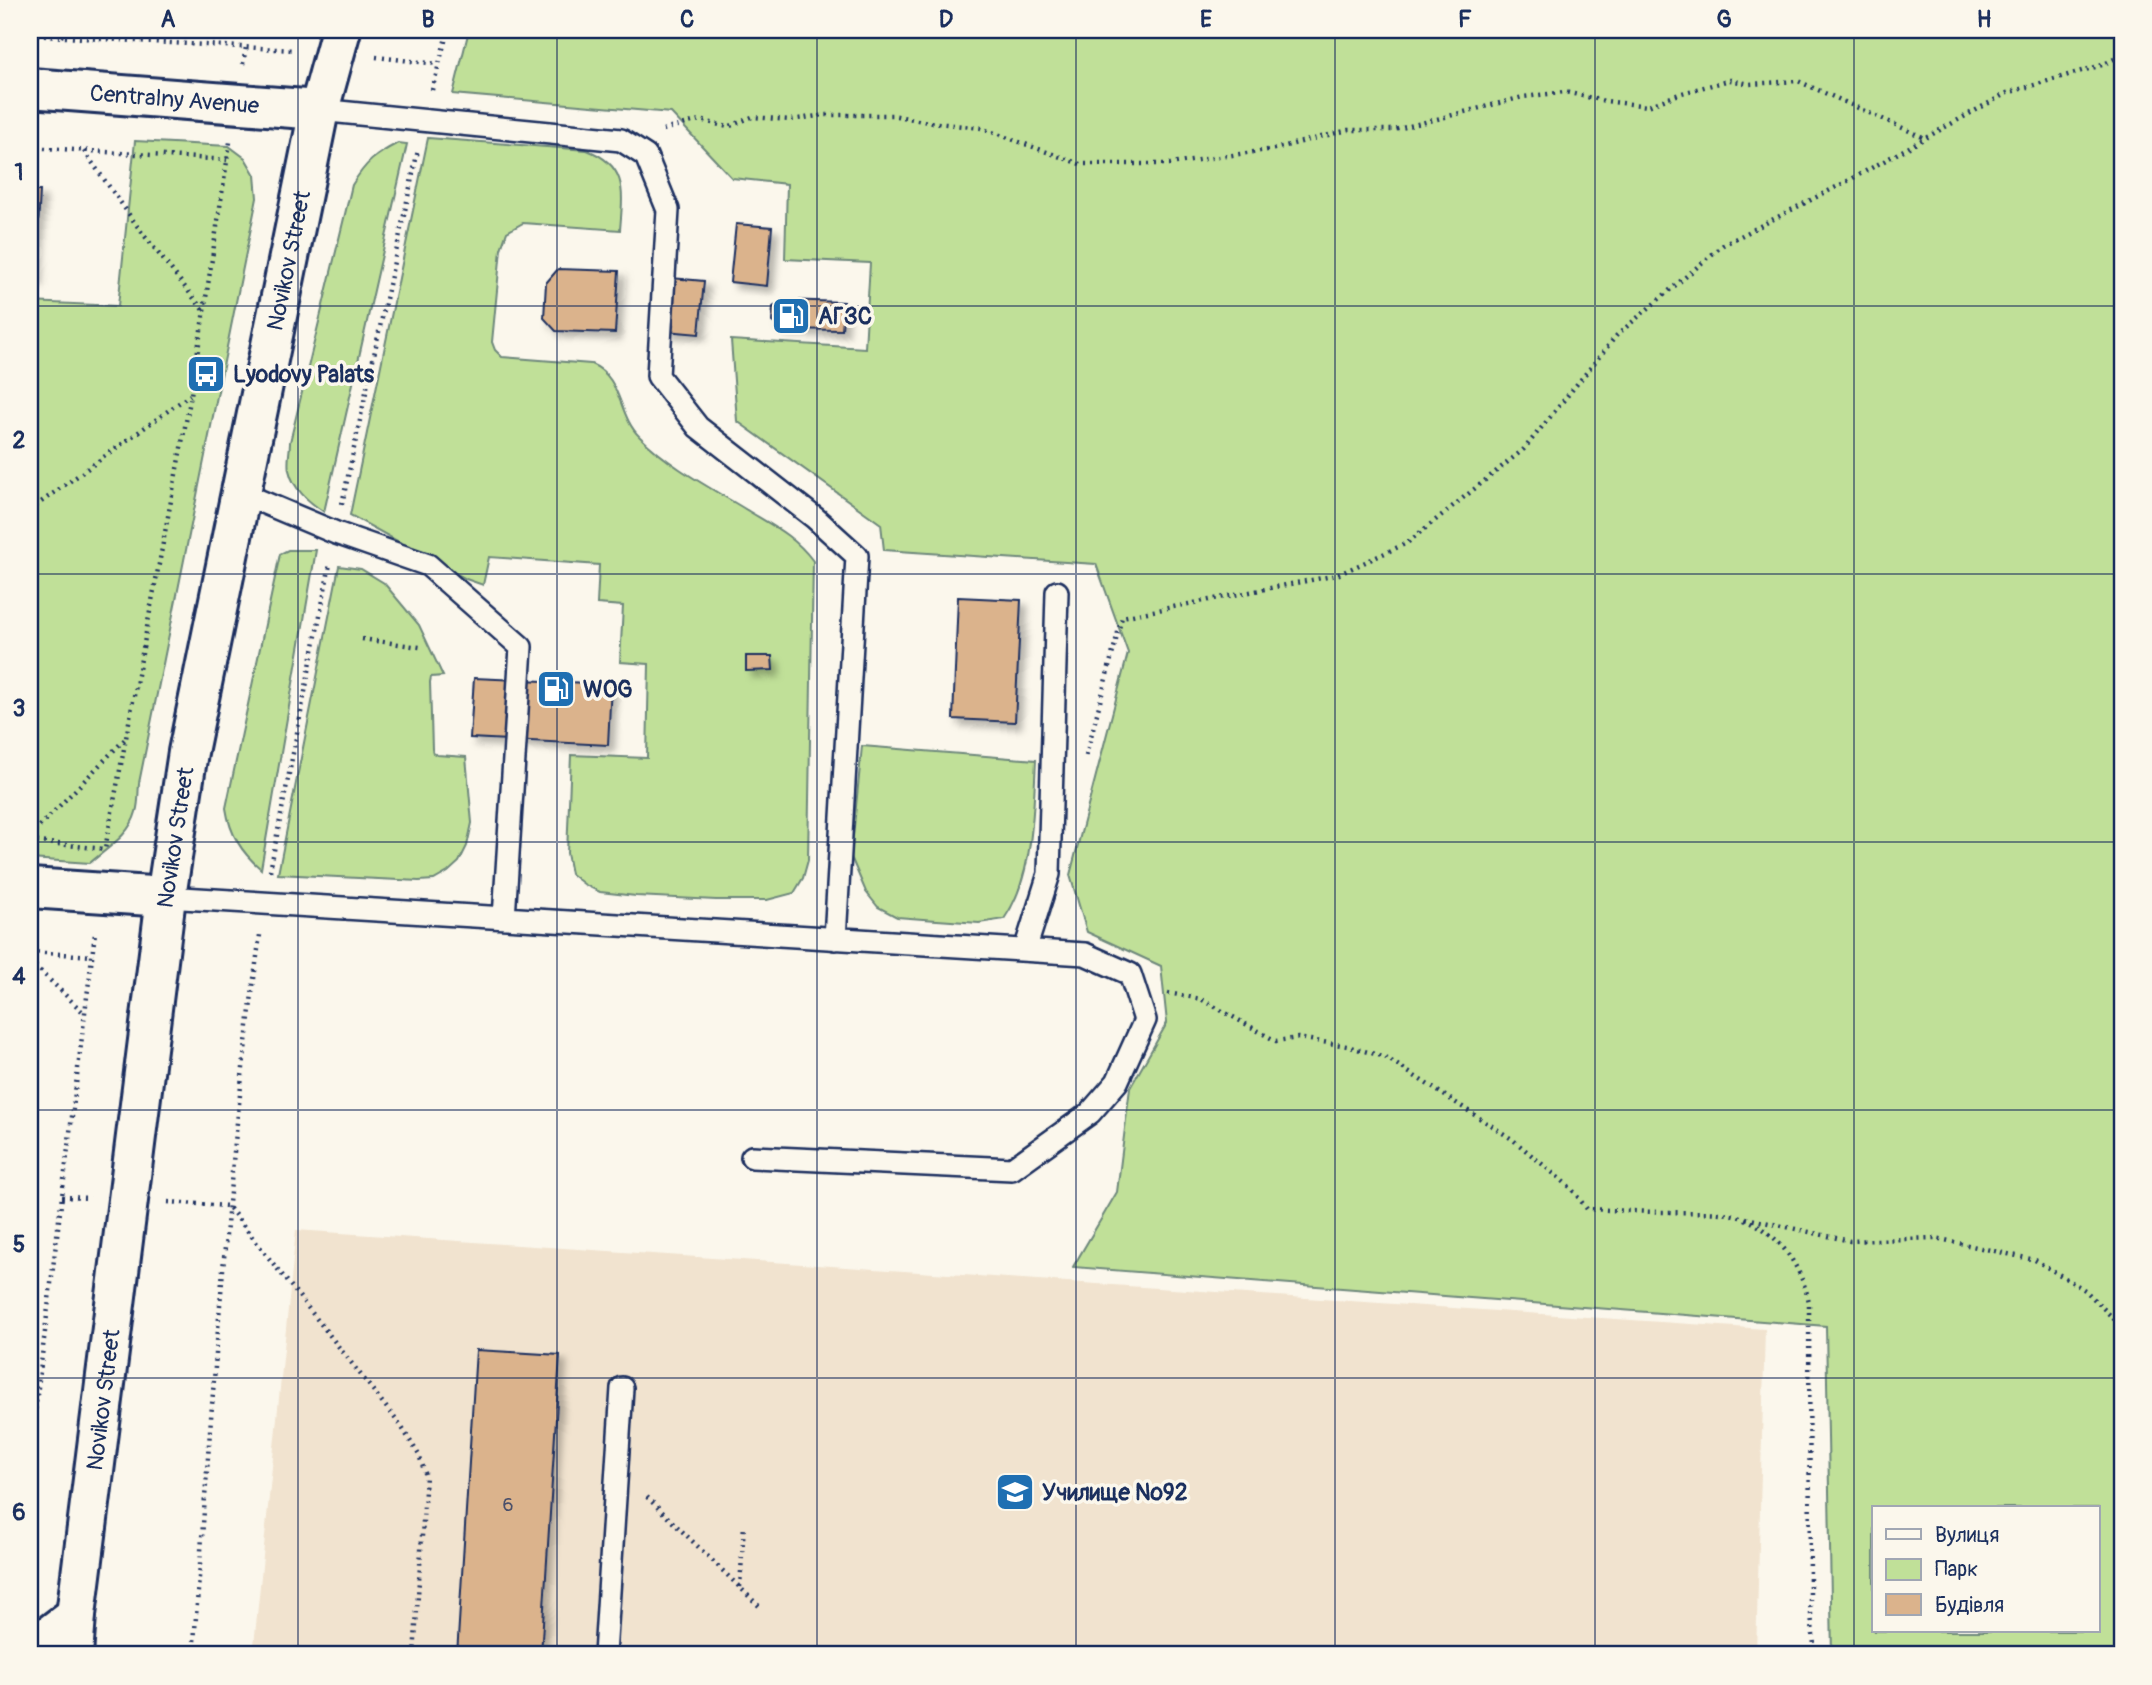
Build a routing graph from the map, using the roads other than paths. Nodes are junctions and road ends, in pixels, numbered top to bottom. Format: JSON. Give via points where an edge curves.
{"nodes":[{"id":1,"x":338,"y":41,"type":"edge"},
{"id":2,"x":30,"y":88,"type":"edge"},
{"id":3,"x":319,"y":110,"type":"junction"},
{"id":4,"x":241,"y":493,"type":"junction"},
{"id":5,"x":1057,"y":592,"type":"dead end"},
{"id":6,"x":30,"y":888,"type":"edge"},
{"id":7,"x":166,"y":897,"type":"junction"},
{"id":8,"x":504,"y":918,"type":"junction"},
{"id":9,"x":835,"y":939,"type":"junction"},
{"id":10,"x":1025,"y":950,"type":"junction"},
{"id":11,"x":752,"y":1157,"type":"dead end"},
{"id":12,"x":622,"y":1388,"type":"dead end"},
{"id":13,"x":76,"y":1615,"type":"junction"},
{"id":14,"x":30,"y":1650,"type":"edge"},
{"id":15,"x":73,"y":1655,"type":"edge"},
{"id":16,"x":605,"y":1655,"type":"edge"}],
"edges":[{"from":1,"to":3,"type":"main road","name":"Novikov Street"},
{"from":2,"to":3,"type":"main road","name":"Centralny Avenue"},
{"from":3,"to":4,"type":"main road","name":"Novikov Street"},
{"from":3,"to":9,"type":"lane","via":[[621,141],[646,156],[668,210],[658,376],[698,427],[857,556]]},
{"from":4,"to":7,"type":"main road","name":"Novikov Street","via":[[188,752]]},
{"from":4,"to":8,"type":"lane","via":[[428,565],[521,647]]},
{"from":5,"to":10,"type":"lane","via":[[1049,874]]},
{"from":6,"to":7,"type":"main road"},
{"from":7,"to":8,"type":"lane"},
{"from":7,"to":13,"type":"main road","name":"Novikov Street"},
{"from":8,"to":9,"type":"lane"},
{"from":9,"to":10,"type":"lane"},
{"from":10,"to":11,"type":"lane","via":[[1084,954],[1130,974],[1145,1020],[1117,1082],[1090,1113],[1012,1169]]},
{"from":12,"to":16,"type":"lane"},
{"from":13,"to":14,"type":"main road"},
{"from":13,"to":15,"type":"main road","name":"Novikov Street"}]}
